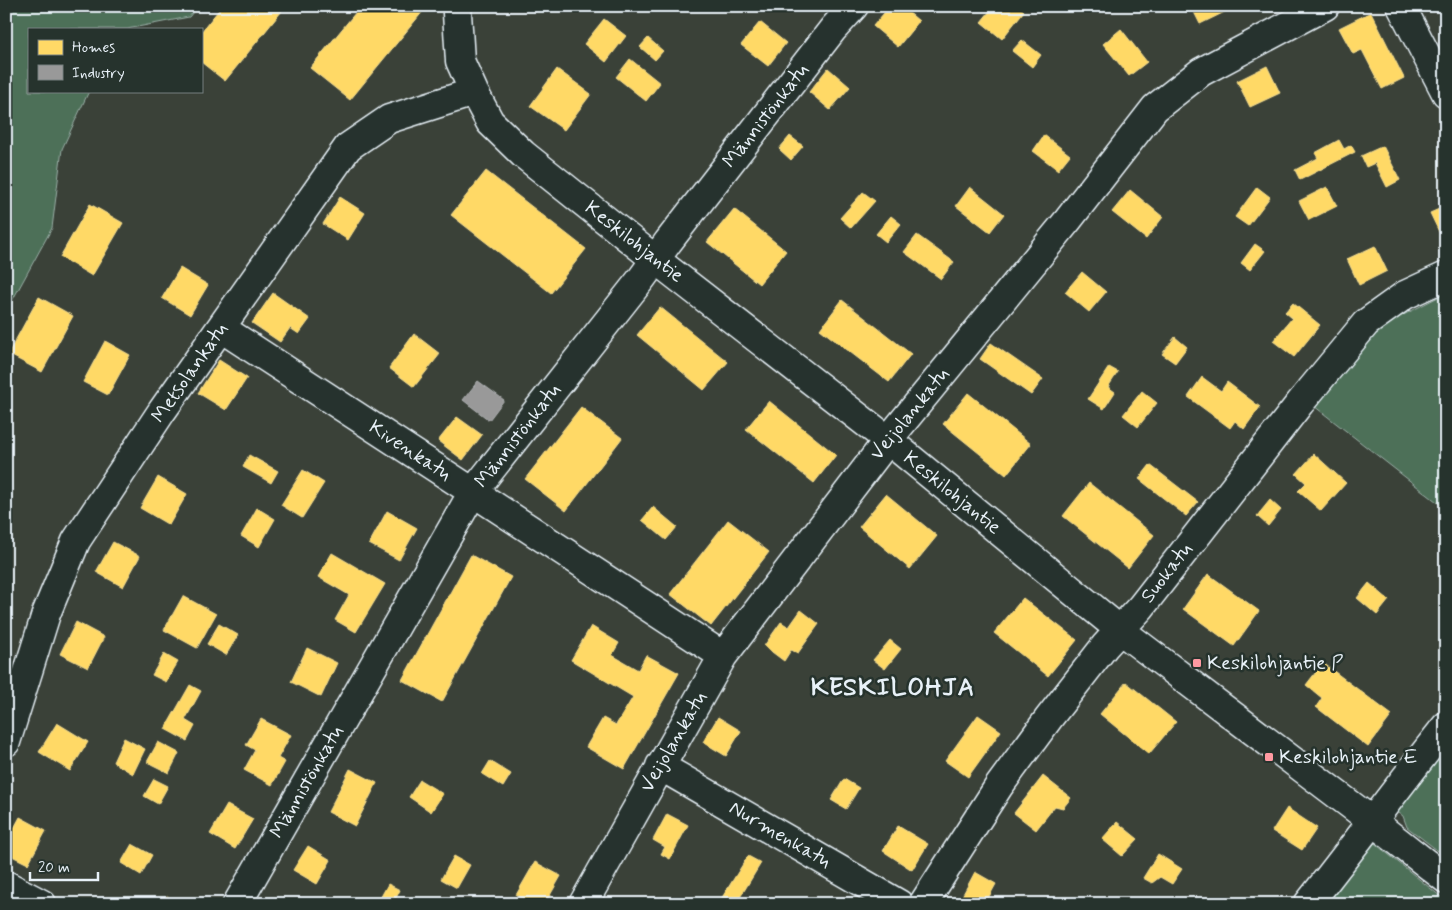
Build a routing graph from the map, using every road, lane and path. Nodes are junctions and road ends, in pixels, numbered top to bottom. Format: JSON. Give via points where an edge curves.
{"nodes":[{"id":1,"x":458,"y":6,"type":"edge"},
{"id":2,"x":854,"y":6,"type":"edge"},
{"id":3,"x":1325,"y":6,"type":"edge"},
{"id":4,"x":1401,"y":6,"type":"edge"},
{"id":5,"x":474,"y":92,"type":"junction"},
{"id":6,"x":1446,"y":93,"type":"edge"},
{"id":7,"x":656,"y":260,"type":"junction"},
{"id":8,"x":1446,"y":276,"type":"edge"},
{"id":9,"x":221,"y":328,"type":"junction"},
{"id":10,"x":888,"y":440,"type":"junction"},
{"id":11,"x":474,"y":492,"type":"junction"},
{"id":12,"x":1120,"y":630,"type":"junction"},
{"id":13,"x":723,"y":656,"type":"junction"},
{"id":14,"x":1446,"y":726,"type":"edge"},
{"id":15,"x":6,"y":742,"type":"edge"},
{"id":16,"x":660,"y":766,"type":"junction"},
{"id":17,"x":1372,"y":820,"type":"junction"},
{"id":18,"x":1446,"y":879,"type":"edge"},
{"id":19,"x":6,"y":885,"type":"edge"},
{"id":20,"x":42,"y":904,"type":"edge"},
{"id":21,"x":237,"y":904,"type":"edge"},
{"id":22,"x":583,"y":904,"type":"edge"},
{"id":23,"x":899,"y":904,"type":"edge"},
{"id":24,"x":923,"y":904,"type":"edge"},
{"id":25,"x":1308,"y":904,"type":"edge"}],
"edges":[{"from":1,"to":5,"type":"street","name":"Keskilohjantie","via":[[460,61]]},
{"from":2,"to":7,"type":"street","name":"Männistönkatu","via":[[814,53]]},
{"from":3,"to":10,"type":"street","name":"Veijolankatu","via":[[1201,72],[1155,108]]},
{"from":4,"to":6,"type":"street"},
{"from":5,"to":7,"type":"street","name":"Keskilohjantie","via":[[490,122],[524,154]]},
{"from":5,"to":9,"type":"street","name":"Metsolankatu","via":[[389,119],[348,147]]},
{"from":7,"to":10,"type":"street","name":"Keskilohjantie"},
{"from":7,"to":11,"type":"street","name":"Männistönkatu"},
{"from":8,"to":12,"type":"street","name":"Suokatu","via":[[1405,295],[1366,323]]},
{"from":9,"to":11,"type":"street","name":"Kivenkatu"},
{"from":9,"to":15,"type":"street","name":"Metsolankatu","via":[[76,541],[46,614]]},
{"from":10,"to":12,"type":"street","name":"Keskilohjantie"},
{"from":10,"to":13,"type":"street","name":"Veijolankatu"},
{"from":11,"to":13,"type":"street","name":"Kivenkatu"},
{"from":11,"to":21,"type":"street","name":"Männistönkatu"},
{"from":12,"to":17,"type":"street","name":"Keskilohjantie"},
{"from":12,"to":24,"type":"street","name":"Suokatu","via":[[999,786]]},
{"from":13,"to":16,"type":"street","name":"Veijolankatu"},
{"from":14,"to":17,"type":"street"},
{"from":16,"to":22,"type":"street","name":"Veijolankatu"},
{"from":16,"to":23,"type":"street","name":"Nurmenkatu"},
{"from":17,"to":18,"type":"street","name":"Keskilohjantie"},
{"from":17,"to":25,"type":"street"},
{"from":19,"to":20,"type":"street"}]}
